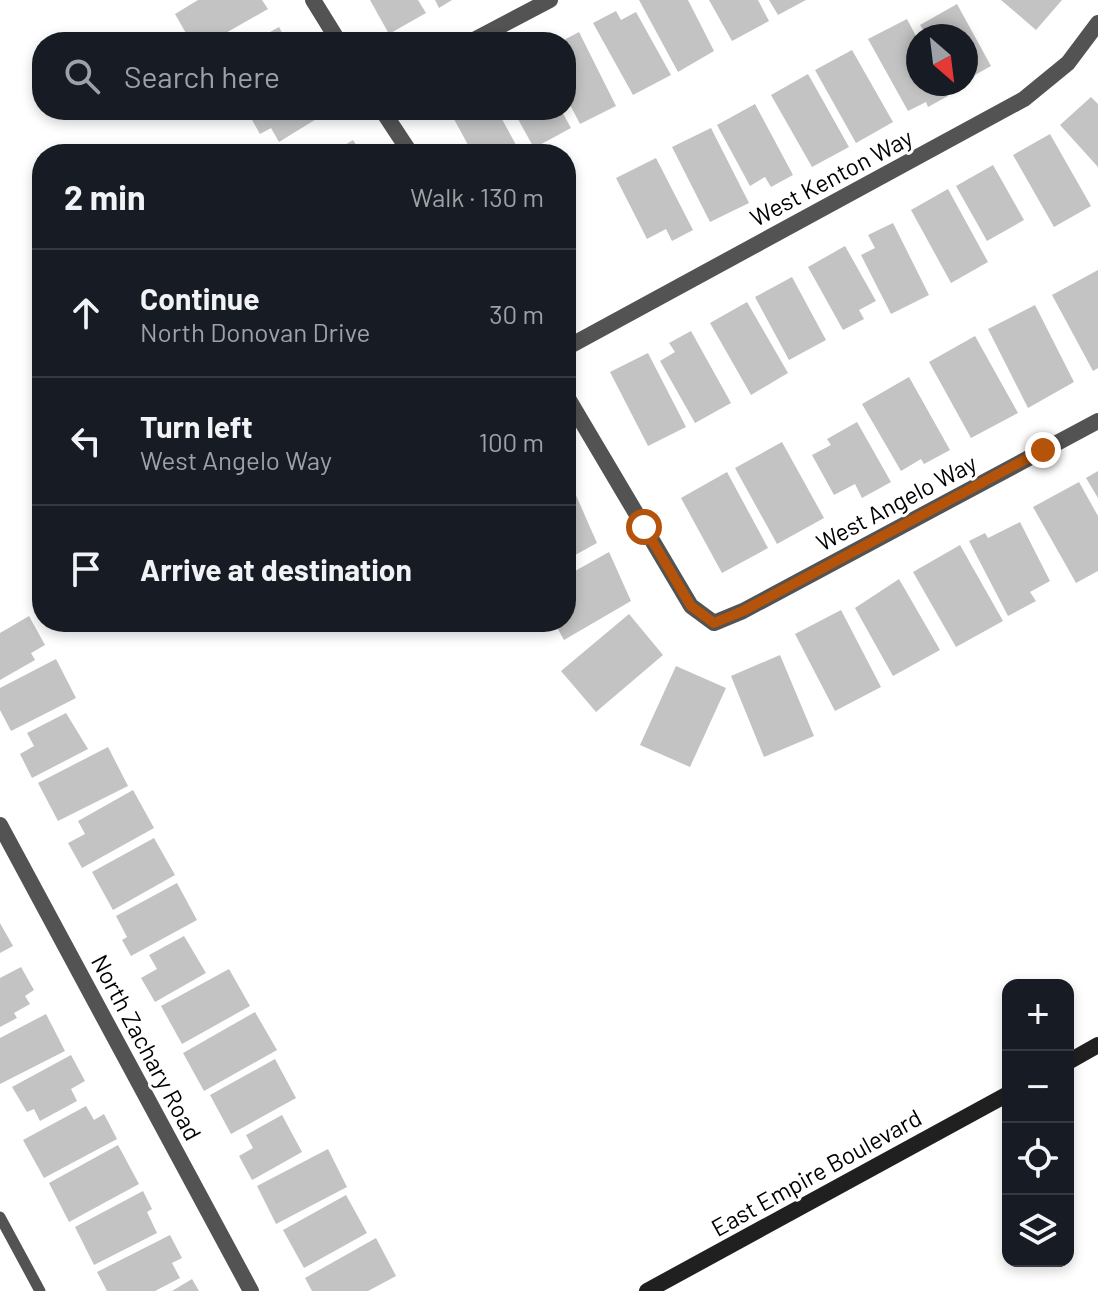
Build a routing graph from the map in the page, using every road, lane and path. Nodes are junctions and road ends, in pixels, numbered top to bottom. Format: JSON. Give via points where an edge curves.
{"nodes":[{"id":1,"x":313,"y":0,"type":"edge"},
{"id":2,"x":550,"y":0,"type":"edge"},
{"id":3,"x":1098,"y":23,"type":"edge"},
{"id":4,"x":333,"y":32,"type":"edge"},
{"id":5,"x":489,"y":32,"type":"edge"},
{"id":6,"x":389,"y":120,"type":"edge"},
{"id":7,"x":404,"y":144,"type":"edge"},
{"id":8,"x":576,"y":343,"type":"edge"},
{"id":9,"x":576,"y":412,"type":"edge"},
{"id":10,"x":1098,"y":421,"type":"edge"},
{"id":11,"x":0,"y":825,"type":"edge"},
{"id":12,"x":1098,"y":1045,"type":"edge"},
{"id":13,"x":1074,"y":1059,"type":"edge"},
{"id":14,"x":1002,"y":1097,"type":"edge"},
{"id":15,"x":0,"y":1217,"type":"edge"},
{"id":16,"x":40,"y":1291,"type":"edge"},
{"id":17,"x":251,"y":1291,"type":"edge"},
{"id":18,"x":647,"y":1291,"type":"edge"}],
"edges":[{"from":1,"to":4,"type":"street"},
{"from":2,"to":5,"type":"street"},
{"from":3,"to":8,"type":"street","name":"West Kenton Way","via":[[1068,63],[1024,99]]},
{"from":6,"to":7,"type":"street"},
{"from":9,"to":10,"type":"street","name":"West Angelo Way","via":[[691,606],[714,623]]},
{"from":11,"to":17,"type":"street","name":"North Zachary Road"},
{"from":12,"to":13,"type":"street"},
{"from":14,"to":18,"type":"street","name":"East Empire Boulevard"},
{"from":15,"to":16,"type":"lane"}]}
